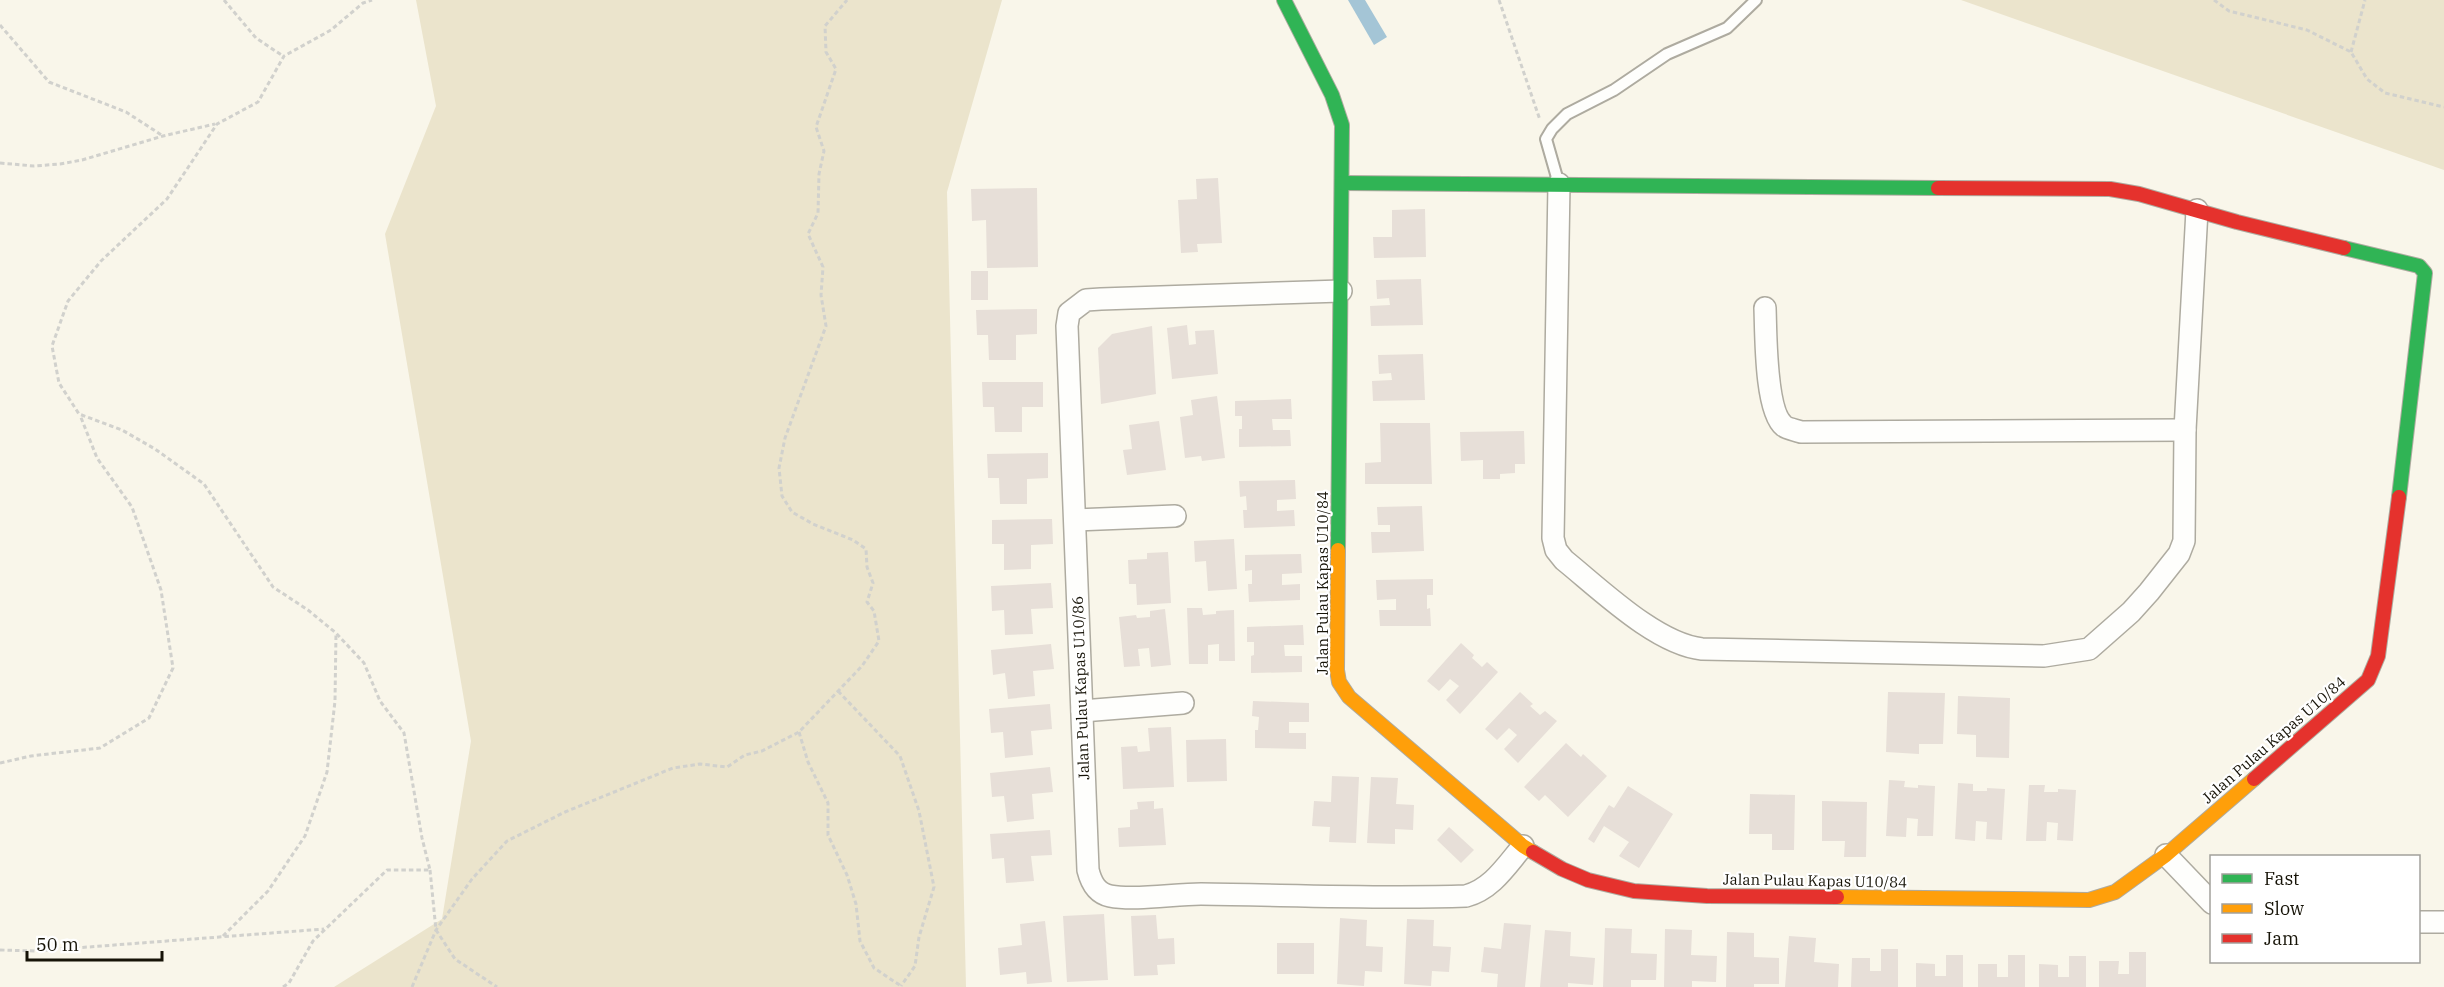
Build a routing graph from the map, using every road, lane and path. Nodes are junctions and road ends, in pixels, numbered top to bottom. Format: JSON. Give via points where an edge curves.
{"nodes":[{"id":1,"x":224,"y":0,"type":"edge"},
{"id":2,"x":372,"y":0,"type":"edge"},
{"id":3,"x":847,"y":0,"type":"edge"},
{"id":4,"x":1499,"y":0,"type":"edge"},
{"id":5,"x":1756,"y":0,"type":"edge"},
{"id":6,"x":2214,"y":0,"type":"edge"},
{"id":7,"x":2365,"y":0,"type":"edge"},
{"id":8,"x":1284,"y":4,"type":"edge"},
{"id":9,"x":0,"y":25,"type":"edge"},
{"id":10,"x":2351,"y":52,"type":"junction"},
{"id":11,"x":284,"y":57,"type":"junction"},
{"id":12,"x":2444,"y":107,"type":"edge"},
{"id":13,"x":217,"y":124,"type":"junction"},
{"id":14,"x":163,"y":136,"type":"junction"},
{"id":15,"x":1546,"y":139,"type":"junction"},
{"id":16,"x":0,"y":163,"type":"edge"},
{"id":17,"x":1342,"y":183,"type":"junction"},
{"id":18,"x":1559,"y":184,"type":"junction"},
{"id":19,"x":2197,"y":210,"type":"junction"},
{"id":20,"x":1341,"y":291,"type":"junction"},
{"id":21,"x":1765,"y":308,"type":"dead end"},
{"id":22,"x":79,"y":414,"type":"junction"},
{"id":23,"x":2185,"y":430,"type":"junction"},
{"id":24,"x":1175,"y":516,"type":"dead end"},
{"id":25,"x":1075,"y":520,"type":"junction"},
{"id":26,"x":336,"y":633,"type":"junction"},
{"id":27,"x":838,"y":692,"type":"junction"},
{"id":28,"x":1183,"y":703,"type":"dead end"},
{"id":29,"x":1082,"y":711,"type":"junction"},
{"id":30,"x":799,"y":732,"type":"junction"},
{"id":31,"x":0,"y":764,"type":"edge"},
{"id":32,"x":1523,"y":846,"type":"junction"},
{"id":33,"x":2166,"y":855,"type":"junction"},
{"id":34,"x":430,"y":870,"type":"junction"},
{"id":35,"x":2210,"y":902,"type":"edge"},
{"id":36,"x":2420,"y":922,"type":"edge"},
{"id":37,"x":2444,"y":922,"type":"edge"},
{"id":38,"x":326,"y":929,"type":"junction"},
{"id":39,"x":436,"y":930,"type":"junction"},
{"id":40,"x":224,"y":936,"type":"junction"},
{"id":41,"x":0,"y":950,"type":"edge"},
{"id":42,"x":902,"y":986,"type":"edge"},
{"id":43,"x":283,"y":987,"type":"edge"},
{"id":44,"x":412,"y":987,"type":"edge"},
{"id":45,"x":497,"y":987,"type":"edge"}],
"edges":[{"from":1,"to":11,"type":"path","via":[[256,38]]},
{"from":2,"to":11,"type":"path"},
{"from":3,"to":27,"type":"path","via":[[825,26],[826,52],[836,69],[816,127],[824,151],[818,213],[808,234],[823,267],[821,295],[826,326],[785,438],[779,468],[782,496],[792,512],[866,549],[873,583],[867,602],[874,611],[879,641]]},
{"from":4,"to":15,"type":"path"},
{"from":5,"to":15,"type":"lane","via":[[1727,28],[1667,54],[1614,90],[1567,114]]},
{"from":6,"to":10,"type":"path","via":[[2229,11],[2307,30]]},
{"from":7,"to":10,"type":"path"},
{"from":8,"to":17,"type":"street","name":"Jalan Pulau Kapas U10/84","via":[[1332,95],[1342,124]]},
{"from":9,"to":14,"type":"path","via":[[49,82],[126,112]]},
{"from":10,"to":12,"type":"path","via":[[2367,79],[2385,93]]},
{"from":11,"to":13,"type":"path","via":[[258,102]]},
{"from":13,"to":14,"type":"path"},
{"from":13,"to":22,"type":"path","via":[[167,199],[101,261],[68,301],[52,346],[60,383]]},
{"from":14,"to":16,"type":"path","via":[[60,164]]},
{"from":15,"to":18,"type":"lane"},
{"from":17,"to":18,"type":"street"},
{"from":17,"to":20,"type":"street","name":"Jalan Pulau Kapas U10/84"},
{"from":18,"to":19,"type":"street","via":[[2110,189]]},
{"from":18,"to":23,"type":"street","via":[[1553,538],[1556,550],[1651,629],[1688,647],[2044,656],[2089,649],[2131,612],[2179,554],[2184,541]]},
{"from":19,"to":23,"type":"street"},
{"from":19,"to":33,"type":"street","name":"Jalan Pulau Kapas U10/84","via":[[2422,269],[2425,273],[2378,656],[2368,680]]},
{"from":20,"to":25,"type":"street","name":"Jalan Pulau Kapas U10/86","via":[[1101,299],[1077,305],[1069,313],[1067,326]]},
{"from":20,"to":32,"type":"street","name":"Jalan Pulau Kapas U10/84","via":[[1339,682],[1349,697]]},
{"from":21,"to":23,"type":"street","via":[[1770,394],[1775,415],[1784,427],[1801,432]]},
{"from":22,"to":26,"type":"path","via":[[122,430],[204,484],[273,588]]},
{"from":22,"to":31,"type":"path","via":[[97,458],[132,507],[161,590],[173,668],[149,718],[100,748],[31,756]]},
{"from":24,"to":25,"type":"street"},
{"from":25,"to":29,"type":"street","name":"Jalan Pulau Kapas U10/86"},
{"from":26,"to":34,"type":"path","via":[[364,663],[380,701],[404,733]]},
{"from":26,"to":40,"type":"path","via":[[335,701],[327,772],[305,836],[268,891]]},
{"from":27,"to":30,"type":"path"},
{"from":27,"to":42,"type":"path","via":[[900,756],[919,811],[934,887],[915,966]]},
{"from":28,"to":29,"type":"street"},
{"from":29,"to":32,"type":"street","name":"Jalan Pulau Kapas U10/86","via":[[1088,870],[1097,890],[1108,896],[1466,896],[1480,892],[1492,882]]},
{"from":30,"to":39,"type":"path","via":[[727,767],[700,764],[673,768],[565,812],[507,841],[472,879]]},
{"from":30,"to":42,"type":"path","via":[[808,762],[828,803],[828,835],[856,904],[860,941],[874,968]]},
{"from":32,"to":33,"type":"street","name":"Jalan Pulau Kapas U10/84","via":[[1588,880],[1634,891],[1707,896],[2089,900],[2115,892]]},
{"from":33,"to":35,"type":"street"},
{"from":34,"to":38,"type":"path","via":[[387,870]]},
{"from":34,"to":39,"type":"path"},
{"from":36,"to":37,"type":"street"},
{"from":38,"to":40,"type":"path"},
{"from":38,"to":43,"type":"path","via":[[313,941]]},
{"from":39,"to":44,"type":"path"},
{"from":39,"to":45,"type":"path","via":[[455,959]]},
{"from":40,"to":41,"type":"path","via":[[36,951]]}]}
